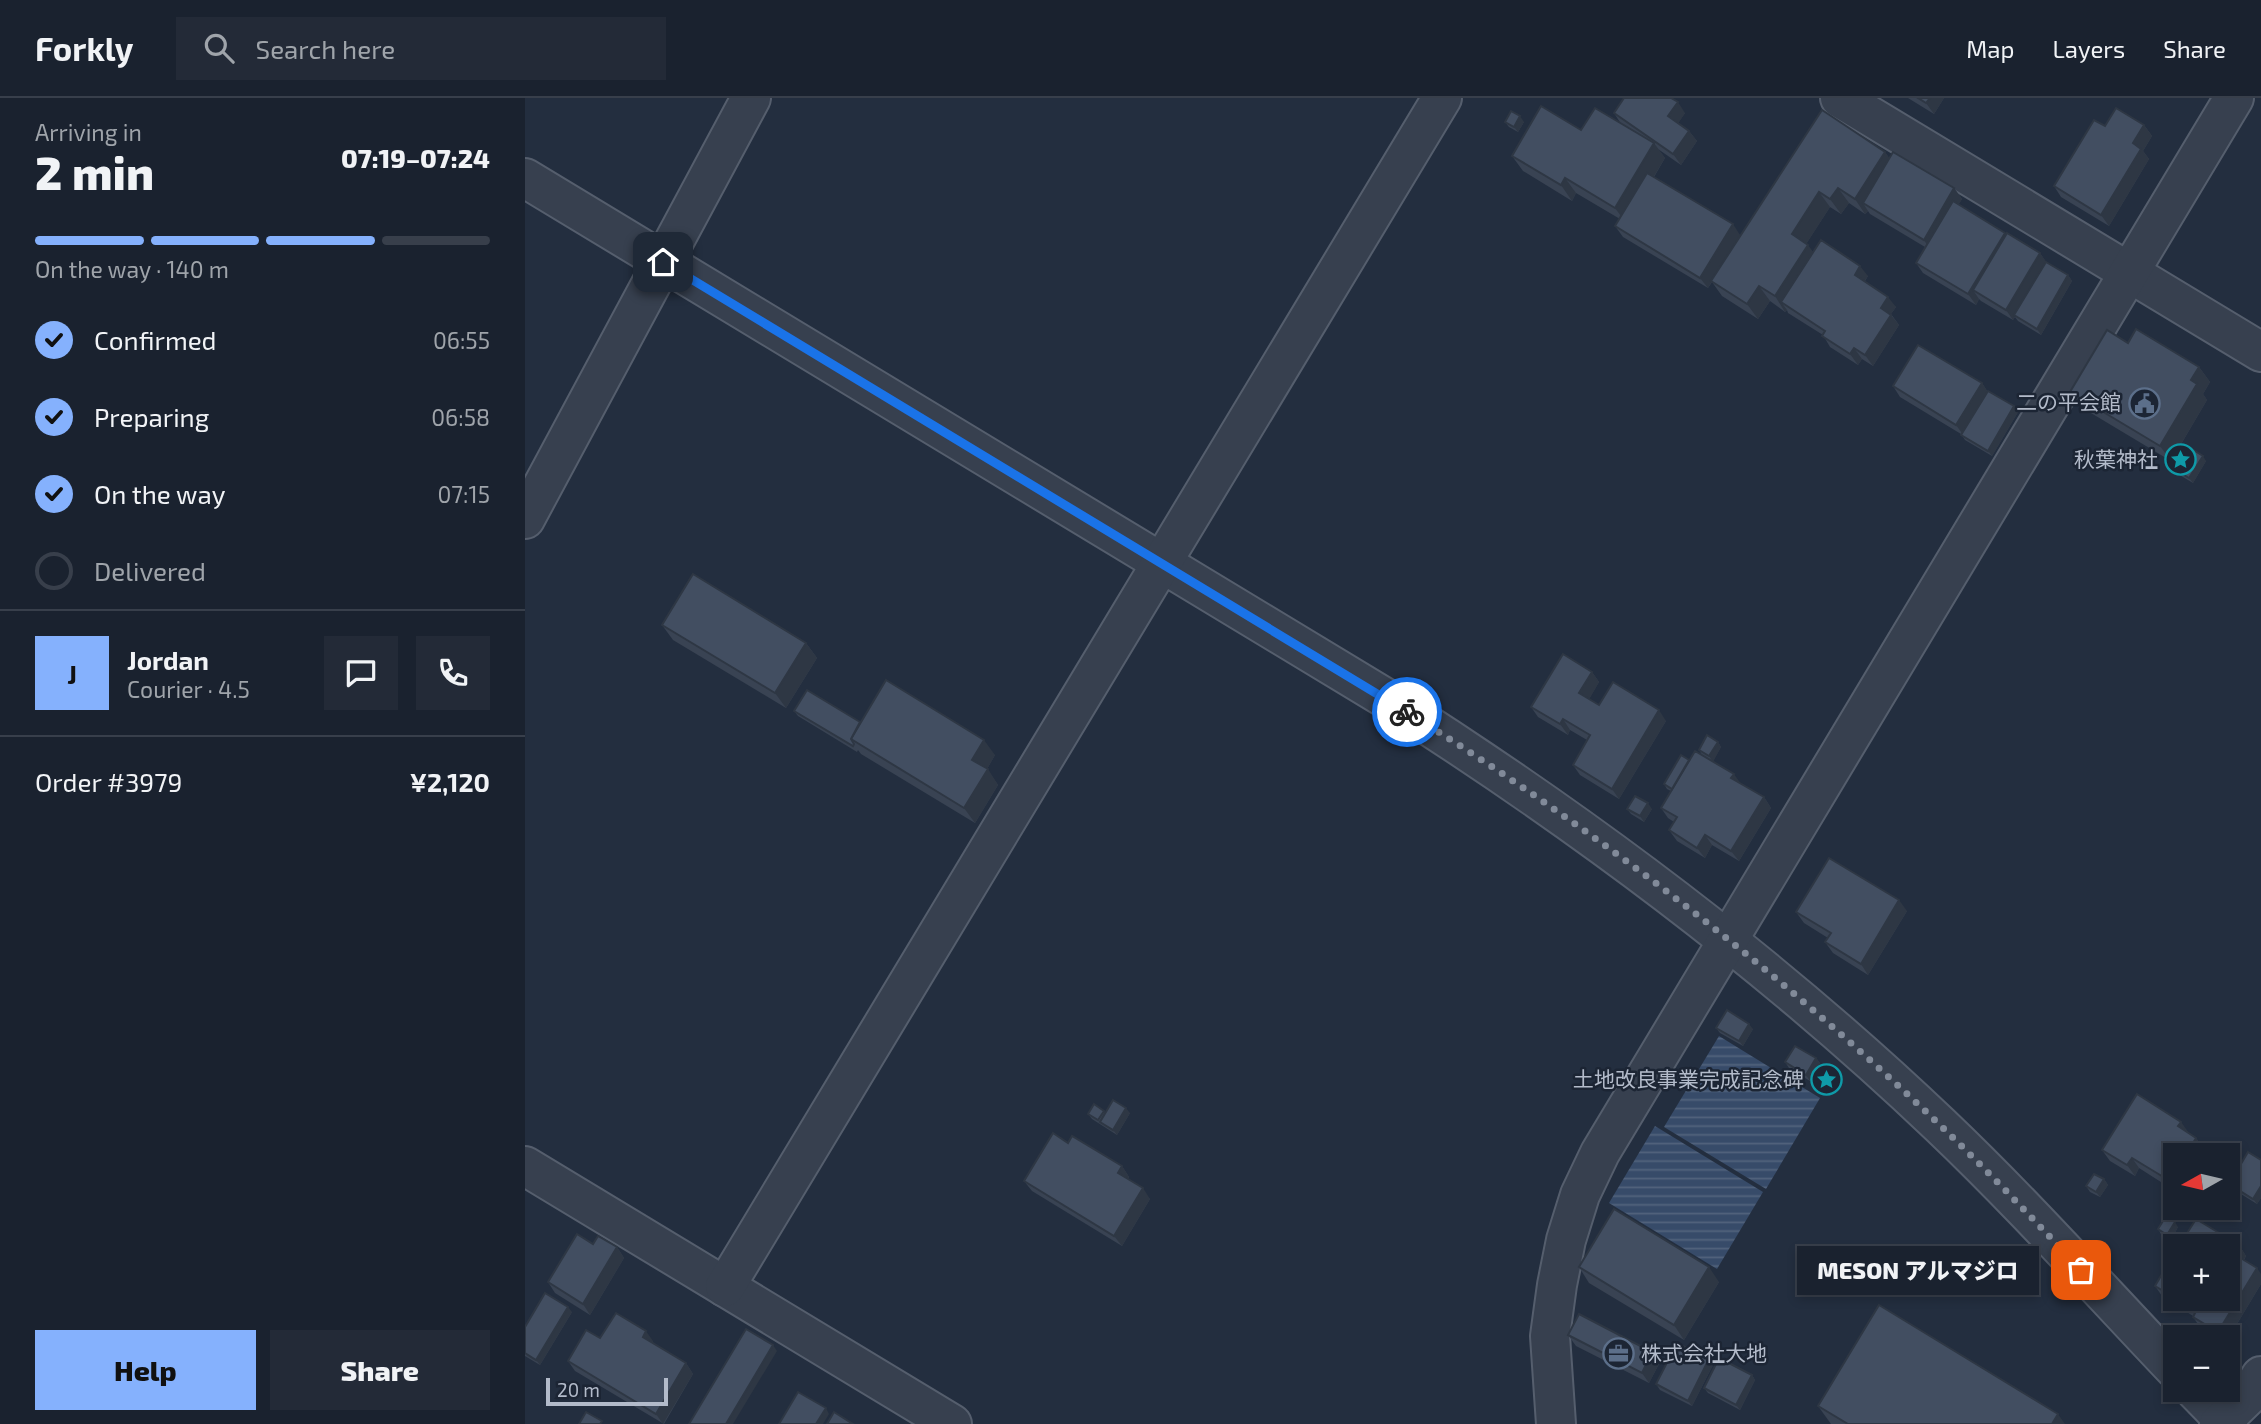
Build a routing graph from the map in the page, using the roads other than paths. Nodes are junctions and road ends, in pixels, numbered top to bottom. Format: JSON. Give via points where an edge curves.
{"nodes":[{"id":1,"x":751,"y":98,"type":"edge"},
{"id":2,"x":1442,"y":98,"type":"edge"},
{"id":3,"x":1840,"y":98,"type":"edge"},
{"id":4,"x":2234,"y":98,"type":"edge"},
{"id":5,"x":525,"y":178,"type":"edge"},
{"id":6,"x":663,"y":262,"type":"junction"},
{"id":7,"x":2129,"y":273,"type":"junction"},
{"id":8,"x":2261,"y":352,"type":"edge"},
{"id":9,"x":525,"y":519,"type":"edge"},
{"id":10,"x":1162,"y":563,"type":"junction"},
{"id":11,"x":1728,"y":940,"type":"junction"},
{"id":12,"x":525,"y":1167,"type":"edge"},
{"id":13,"x":725,"y":1287,"type":"junction"},
{"id":14,"x":2163,"y":1356,"type":"edge"},
{"id":15,"x":2261,"y":1376,"type":"edge"},
{"id":16,"x":2205,"y":1402,"type":"edge"},
{"id":17,"x":2223,"y":1423,"type":"edge"},
{"id":18,"x":952,"y":1424,"type":"edge"},
{"id":19,"x":1556,"y":1424,"type":"edge"}],
"edges":[{"from":1,"to":6,"type":"street"},
{"from":2,"to":10,"type":"street"},
{"from":3,"to":7,"type":"street"},
{"from":4,"to":7,"type":"street"},
{"from":5,"to":6,"type":"street"},
{"from":6,"to":9,"type":"street"},
{"from":6,"to":10,"type":"street"},
{"from":7,"to":8,"type":"street"},
{"from":7,"to":11,"type":"street"},
{"from":10,"to":11,"type":"street","via":[[1494,768]]},
{"from":10,"to":13,"type":"street"},
{"from":11,"to":14,"type":"street","via":[[1940,1125]]},
{"from":11,"to":19,"type":"street","via":[[1599,1153],[1580,1195],[1564,1251],[1550,1336]]},
{"from":12,"to":13,"type":"street"},
{"from":13,"to":18,"type":"street"},
{"from":15,"to":17,"type":"street"},
{"from":16,"to":17,"type":"street"}]}
